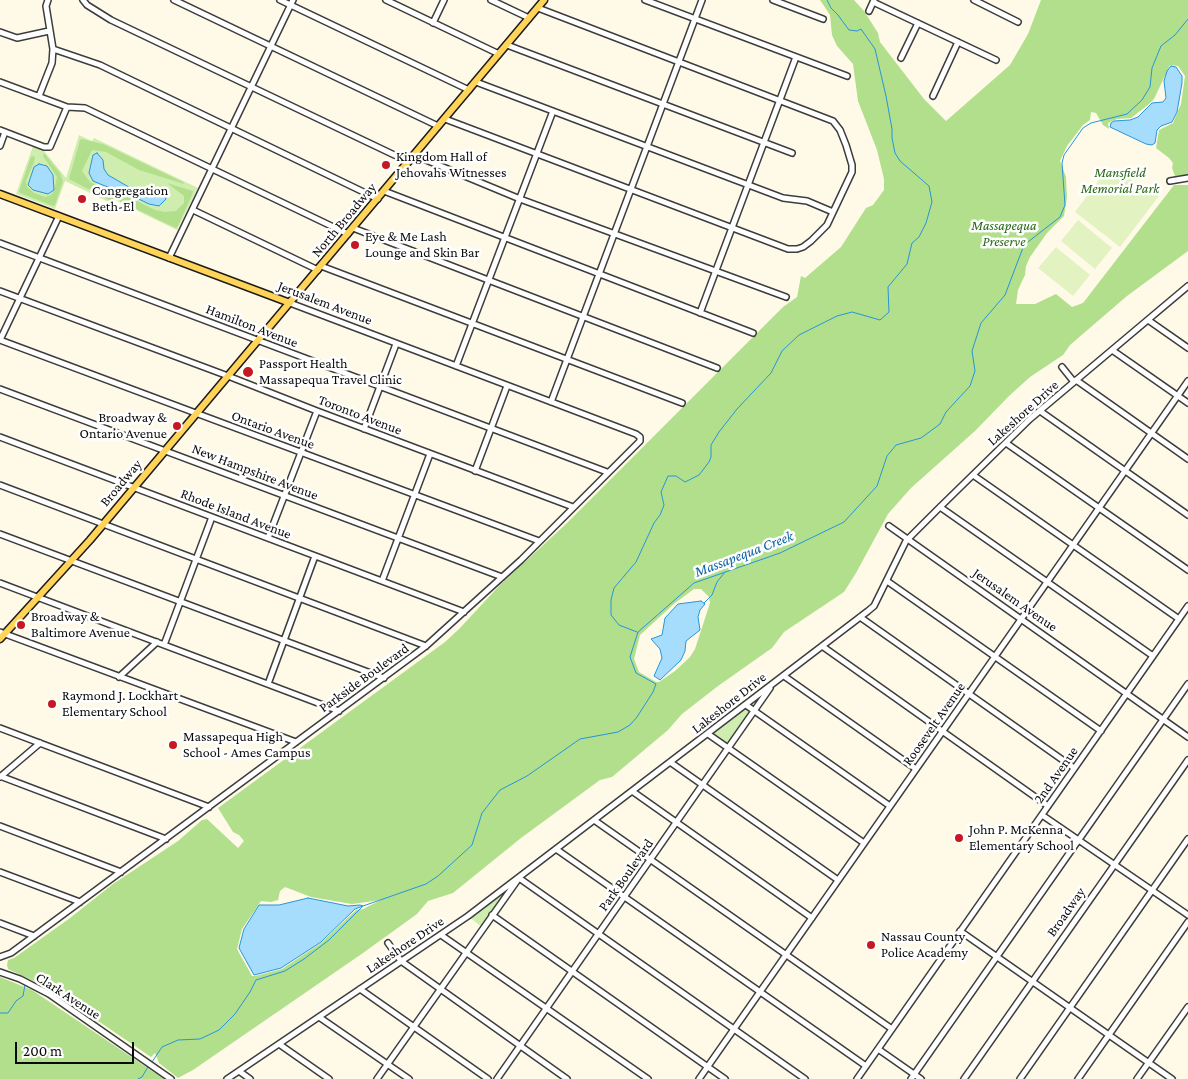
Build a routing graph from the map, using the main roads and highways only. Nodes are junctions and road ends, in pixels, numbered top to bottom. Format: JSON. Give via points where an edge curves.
{"nodes":[{"id":1,"x":544,"y":0,"type":"edge"},
{"id":2,"x":0,"y":194,"type":"edge"},
{"id":3,"x":290,"y":304,"type":"junction"},
{"id":4,"x":259,"y":340,"type":"joint"},
{"id":5,"x":3,"y":633,"type":"edge"},
{"id":6,"x":0,"y":639,"type":"edge"}],
"edges":[{"from":1,"to":3,"type":"main road","name":"North Broadway"},
{"from":2,"to":3,"type":"main road","name":"Jerusalem Avenue"},
{"from":3,"to":4,"type":"main road","name":"North Broadway"},
{"from":4,"to":5,"type":"main road","name":"Broadway","via":[[72,561]]},
{"from":5,"to":6,"type":"main road","name":"Broadway"}]}
